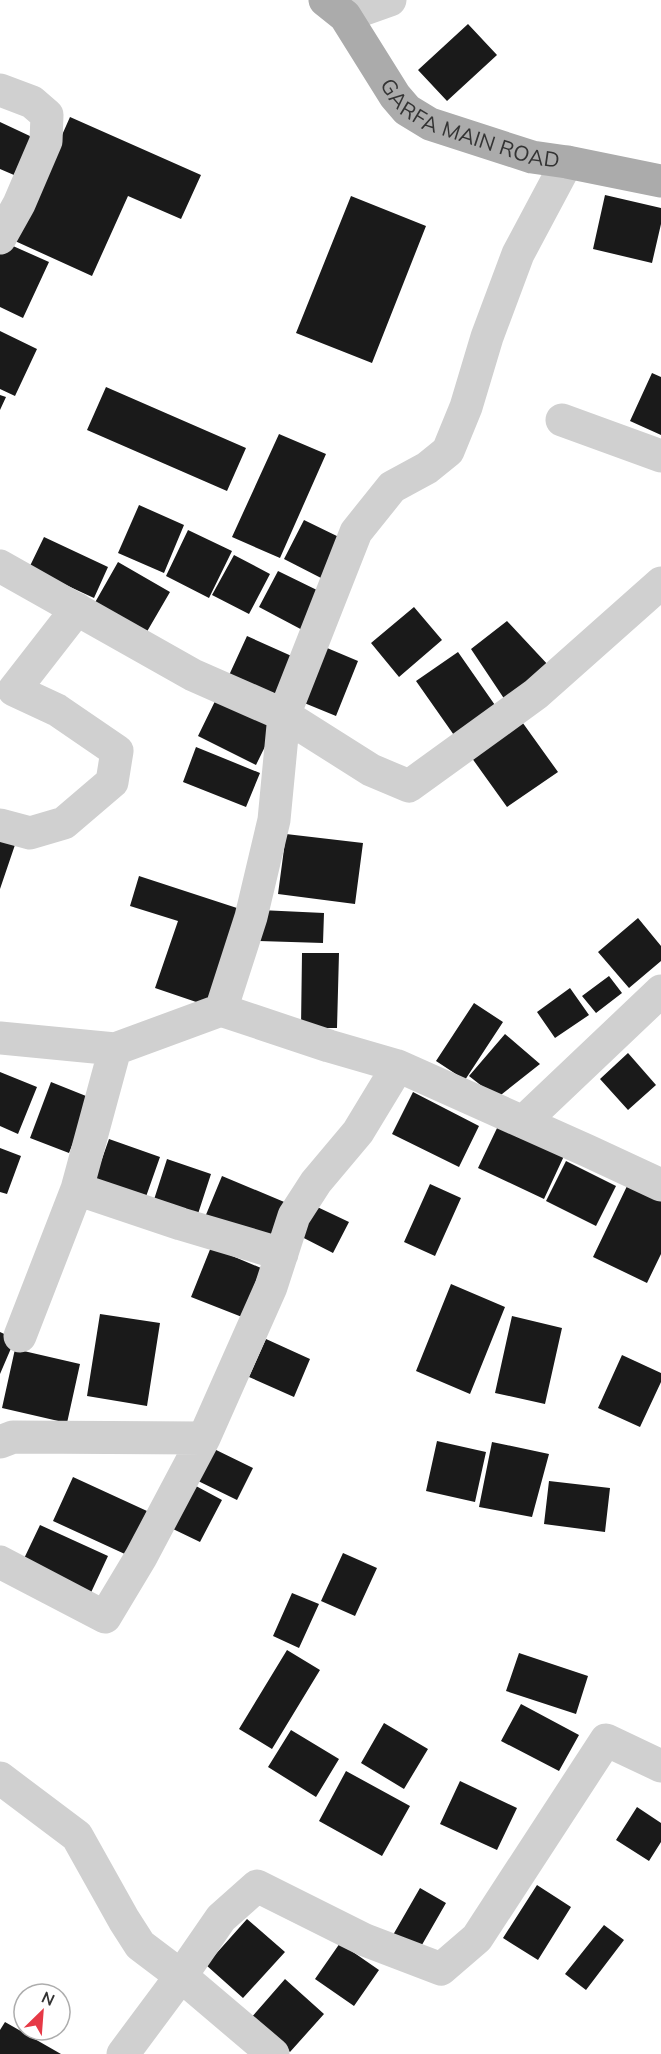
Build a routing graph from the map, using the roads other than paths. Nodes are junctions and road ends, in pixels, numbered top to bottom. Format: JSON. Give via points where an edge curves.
{"nodes":[{"id":1,"x":390,"y":0,"type":"edge"},
{"id":2,"x":335,"y":8,"type":"edge"},
{"id":3,"x":0,"y":90,"type":"edge"},
{"id":4,"x":567,"y":162,"type":"junction"},
{"id":5,"x":661,"y":181,"type":"edge"},
{"id":6,"x":0,"y":238,"type":"edge"},
{"id":7,"x":562,"y":420,"type":"dead end"},
{"id":8,"x":661,"y":456,"type":"edge"},
{"id":9,"x":0,"y":566,"type":"edge"},
{"id":10,"x":661,"y":583,"type":"edge"},
{"id":11,"x":77,"y":609,"type":"junction"},
{"id":12,"x":284,"y":715,"type":"junction"},
{"id":13,"x":0,"y":825,"type":"edge"},
{"id":14,"x":661,"y":991,"type":"edge"},
{"id":15,"x":221,"y":1010,"type":"junction"},
{"id":16,"x":0,"y":1038,"type":"edge"},
{"id":17,"x":115,"y":1049,"type":"junction"},
{"id":18,"x":398,"y":1066,"type":"junction"},
{"id":19,"x":523,"y":1122,"type":"junction"},
{"id":20,"x":661,"y":1185,"type":"edge"},
{"id":21,"x":77,"y":1189,"type":"junction"},
{"id":22,"x":282,"y":1254,"type":"junction"},
{"id":23,"x":20,"y":1336,"type":"dead end"},
{"id":24,"x":204,"y":1438,"type":"junction"},
{"id":25,"x":0,"y":1442,"type":"edge"},
{"id":26,"x":0,"y":1562,"type":"edge"},
{"id":27,"x":661,"y":1766,"type":"edge"},
{"id":28,"x":0,"y":1778,"type":"edge"},
{"id":29,"x":181,"y":1976,"type":"junction"},
{"id":30,"x":123,"y":2054,"type":"edge"},
{"id":31,"x":273,"y":2054,"type":"edge"}],
"edges":[{"from":1,"to":2,"type":"street"},
{"from":2,"to":4,"type":"main road","name":"GARFA MAIN ROAD","via":[[407,110],[430,124],[532,157]]},
{"from":3,"to":6,"type":"street","via":[[32,102],[47,115],[46,141]]},
{"from":4,"to":5,"type":"main road","name":"GARFA MAIN ROAD"},
{"from":4,"to":12,"type":"street","via":[[518,254],[448,451],[392,487],[356,532]]},
{"from":7,"to":8,"type":"street"},
{"from":9,"to":11,"type":"street"},
{"from":10,"to":12,"type":"street","via":[[536,694],[409,786],[370,770]]},
{"from":11,"to":12,"type":"street","via":[[193,675]]},
{"from":11,"to":13,"type":"street","via":[[14,690],[57,710],[117,751],[112,782],[64,823],[30,833]]},
{"from":12,"to":15,"type":"street","via":[[274,820],[251,917]]},
{"from":14,"to":19,"type":"street"},
{"from":15,"to":17,"type":"street"},
{"from":15,"to":18,"type":"street"},
{"from":16,"to":17,"type":"street"},
{"from":17,"to":21,"type":"street"},
{"from":18,"to":19,"type":"street"},
{"from":18,"to":22,"type":"street","via":[[358,1132],[316,1182],[294,1216]]},
{"from":19,"to":20,"type":"street"},
{"from":21,"to":22,"type":"street"},
{"from":21,"to":23,"type":"street"},
{"from":22,"to":24,"type":"street"},
{"from":24,"to":25,"type":"street","via":[[13,1437]]},
{"from":24,"to":26,"type":"street","via":[[105,1617]]},
{"from":27,"to":29,"type":"street","via":[[606,1740],[477,1938],[441,1969],[365,1940],[257,1886],[221,1918]]},
{"from":28,"to":29,"type":"street","via":[[77,1836],[140,1945]]},
{"from":29,"to":30,"type":"street"},
{"from":29,"to":31,"type":"street"}]}
